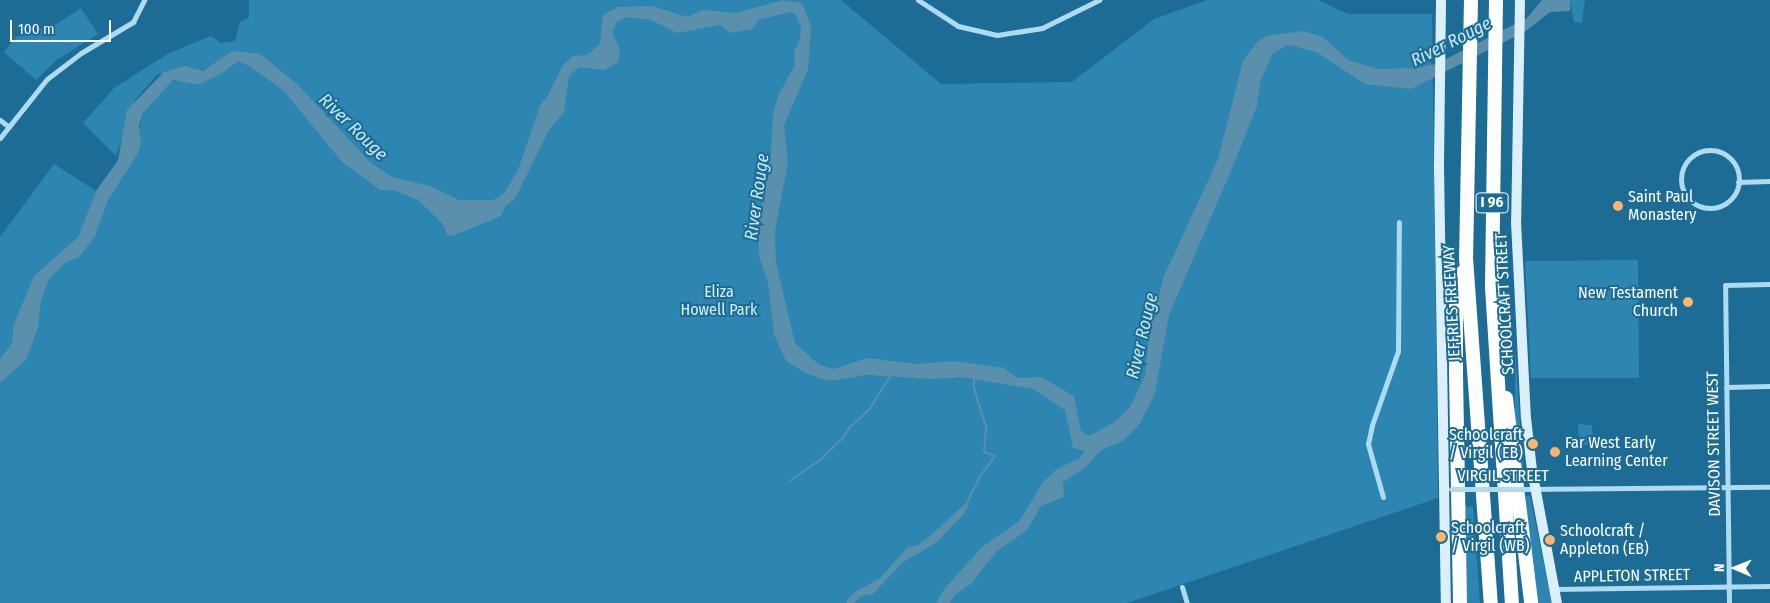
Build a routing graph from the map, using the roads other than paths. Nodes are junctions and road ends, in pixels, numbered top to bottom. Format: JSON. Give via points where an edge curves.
{"nodes":[{"id":1,"x":144,"y":0,"type":"edge"},
{"id":2,"x":918,"y":0,"type":"edge"},
{"id":3,"x":1099,"y":0,"type":"edge"},
{"id":4,"x":1471,"y":0,"type":"edge"},
{"id":5,"x":1496,"y":0,"type":"edge"},
{"id":6,"x":1520,"y":0,"type":"edge"},
{"id":7,"x":1441,"y":2,"type":"edge"},
{"id":8,"x":0,"y":120,"type":"edge"},
{"id":9,"x":9,"y":127,"type":"junction"},
{"id":10,"x":0,"y":138,"type":"edge"},
{"id":11,"x":1738,"y":182,"type":"junction"},
{"id":12,"x":1770,"y":182,"type":"edge"},
{"id":13,"x":1399,"y":222,"type":"dead end"},
{"id":14,"x":1466,"y":258,"type":"junction"},
{"id":15,"x":1770,"y":284,"type":"edge"},
{"id":16,"x":1494,"y":342,"type":"junction"},
{"id":17,"x":1770,"y":386,"type":"edge"},
{"id":18,"x":1726,"y":387,"type":"junction"},
{"id":19,"x":1727,"y":487,"type":"junction"},
{"id":20,"x":1770,"y":487,"type":"edge"},
{"id":21,"x":1448,"y":489,"type":"junction"},
{"id":22,"x":1535,"y":489,"type":"junction"},
{"id":23,"x":1383,"y":497,"type":"dead end"},
{"id":24,"x":1728,"y":586,"type":"junction"},
{"id":25,"x":1770,"y":586,"type":"edge"},
{"id":26,"x":1182,"y":587,"type":"dead end"},
{"id":27,"x":1555,"y":589,"type":"junction"},
{"id":28,"x":1187,"y":603,"type":"edge"},
{"id":29,"x":1446,"y":603,"type":"edge"},
{"id":30,"x":1460,"y":603,"type":"edge"},
{"id":31,"x":1491,"y":603,"type":"edge"},
{"id":32,"x":1512,"y":603,"type":"edge"},
{"id":33,"x":1531,"y":603,"type":"edge"},
{"id":34,"x":1558,"y":603,"type":"edge"},
{"id":35,"x":1729,"y":603,"type":"edge"}],
"edges":[{"from":1,"to":9,"type":"street","via":[[133,22],[55,71]]},
{"from":2,"to":3,"type":"street","via":[[958,26],[984,34],[1010,35],[1042,28]]},
{"from":4,"to":14,"type":"highway","name":"JEFFRIES FREEWAY","number":"I 96"},
{"from":5,"to":16,"type":"highway","number":"I 96","via":[[1492,234]]},
{"from":6,"to":22,"type":"main road","name":"SCHOOLCRAFT STREET","via":[[1518,274],[1526,418]]},
{"from":7,"to":21,"type":"main road"},
{"from":8,"to":9,"type":"street"},
{"from":9,"to":10,"type":"street"},
{"from":11,"to":11,"type":"street","via":[[1733,163],[1714,151],[1693,156],[1681,176],[1687,197],[1706,208],[1728,202]]},
{"from":11,"to":12,"type":"street"},
{"from":13,"to":23,"type":"street","via":[[1398,351],[1368,444]]},
{"from":14,"to":30,"type":"highway","via":[[1456,295]]},
{"from":14,"to":31,"type":"highway","name":"JEFFRIES FREEWAY","number":"I 96"},
{"from":15,"to":18,"type":"street","name":"DAVISON STREET WEST","via":[[1725,285]]},
{"from":16,"to":32,"type":"highway","number":"I 96"},
{"from":16,"to":33,"type":"highway","via":[[1511,424]]},
{"from":17,"to":18,"type":"street"},
{"from":18,"to":19,"type":"street","name":"DAVISON STREET WEST"},
{"from":19,"to":20,"type":"street","name":"VIRGIL STREET"},
{"from":19,"to":22,"type":"street","name":"VIRGIL STREET"},
{"from":19,"to":24,"type":"street","name":"DAVISON STREET WEST"},
{"from":21,"to":22,"type":"street","name":"VIRGIL STREET","bridge":true},
{"from":21,"to":29,"type":"main road"},
{"from":22,"to":27,"type":"main road","name":"SCHOOLCRAFT STREET"},
{"from":24,"to":25,"type":"street","name":"APPLETON STREET"},
{"from":24,"to":27,"type":"street","name":"APPLETON STREET"},
{"from":24,"to":35,"type":"street","name":"DAVISON STREET WEST"},
{"from":26,"to":28,"type":"street"},
{"from":27,"to":34,"type":"main road","name":"SCHOOLCRAFT STREET"}]}
